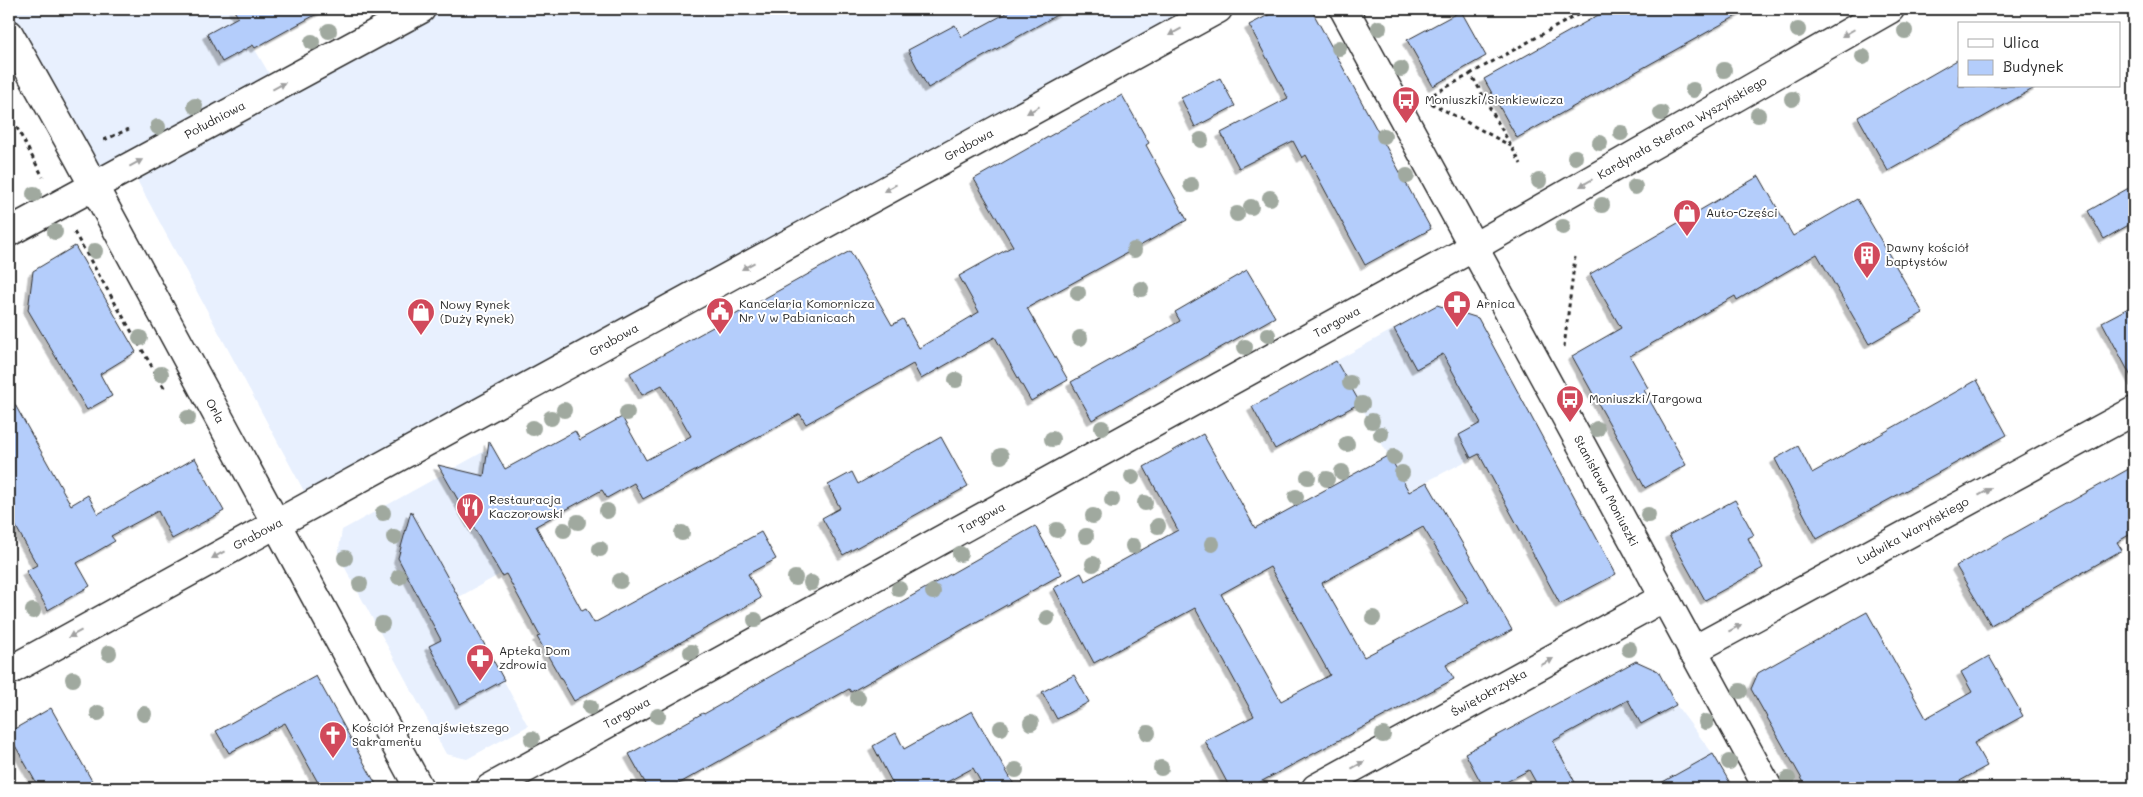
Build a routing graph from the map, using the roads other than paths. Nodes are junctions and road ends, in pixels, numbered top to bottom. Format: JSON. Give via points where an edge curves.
{"nodes":[{"id":1,"x":421,"y":9,"type":"edge"},
{"id":2,"x":1218,"y":9,"type":"edge"},
{"id":3,"x":1344,"y":9,"type":"edge"},
{"id":4,"x":1890,"y":9,"type":"edge"},
{"id":5,"x":9,"y":34,"type":"edge"},
{"id":6,"x":93,"y":186,"type":"junction"},
{"id":7,"x":9,"y":232,"type":"edge"},
{"id":8,"x":1474,"y":247,"type":"junction"},
{"id":9,"x":2134,"y":411,"type":"edge"},
{"id":10,"x":276,"y":524,"type":"junction"},
{"id":11,"x":1663,"y":598,"type":"junction"},
{"id":12,"x":1692,"y":651,"type":"junction"},
{"id":13,"x":9,"y":670,"type":"edge"},
{"id":14,"x":419,"y":788,"type":"edge"},
{"id":15,"x":490,"y":788,"type":"edge"},
{"id":16,"x":1316,"y":788,"type":"edge"},
{"id":17,"x":1768,"y":788,"type":"edge"}],
"edges":[{"from":6,"to":1,"type":"street","name":"Południowa","one_way":true},
{"from":2,"to":10,"type":"street","name":"Grabowa","one_way":true},
{"from":3,"to":8,"type":"street","name":"Stanisława Moniuszki"},
{"from":4,"to":8,"type":"street","name":"Kardynała Stefana Wyszyńskiego","one_way":true},
{"from":5,"to":6,"type":"street","name":"Orla"},
{"from":6,"to":7,"type":"street","name":"Południowa"},
{"from":6,"to":10,"type":"street","name":"Orla"},
{"from":8,"to":11,"type":"street","name":"Stanisława Moniuszki"},
{"from":8,"to":15,"type":"street","name":"Targowa"},
{"from":12,"to":9,"type":"street","name":"Ludwika Waryńskiego","one_way":true},
{"from":10,"to":13,"type":"street","name":"Grabowa","one_way":true},
{"from":10,"to":14,"type":"street","name":"Orla"},
{"from":11,"to":12,"type":"street","name":"Stanisława Moniuszki"},
{"from":16,"to":11,"type":"street","name":"Świętokrzyska","one_way":true},
{"from":12,"to":17,"type":"street","name":"Stanisława Moniuszki"}]}
